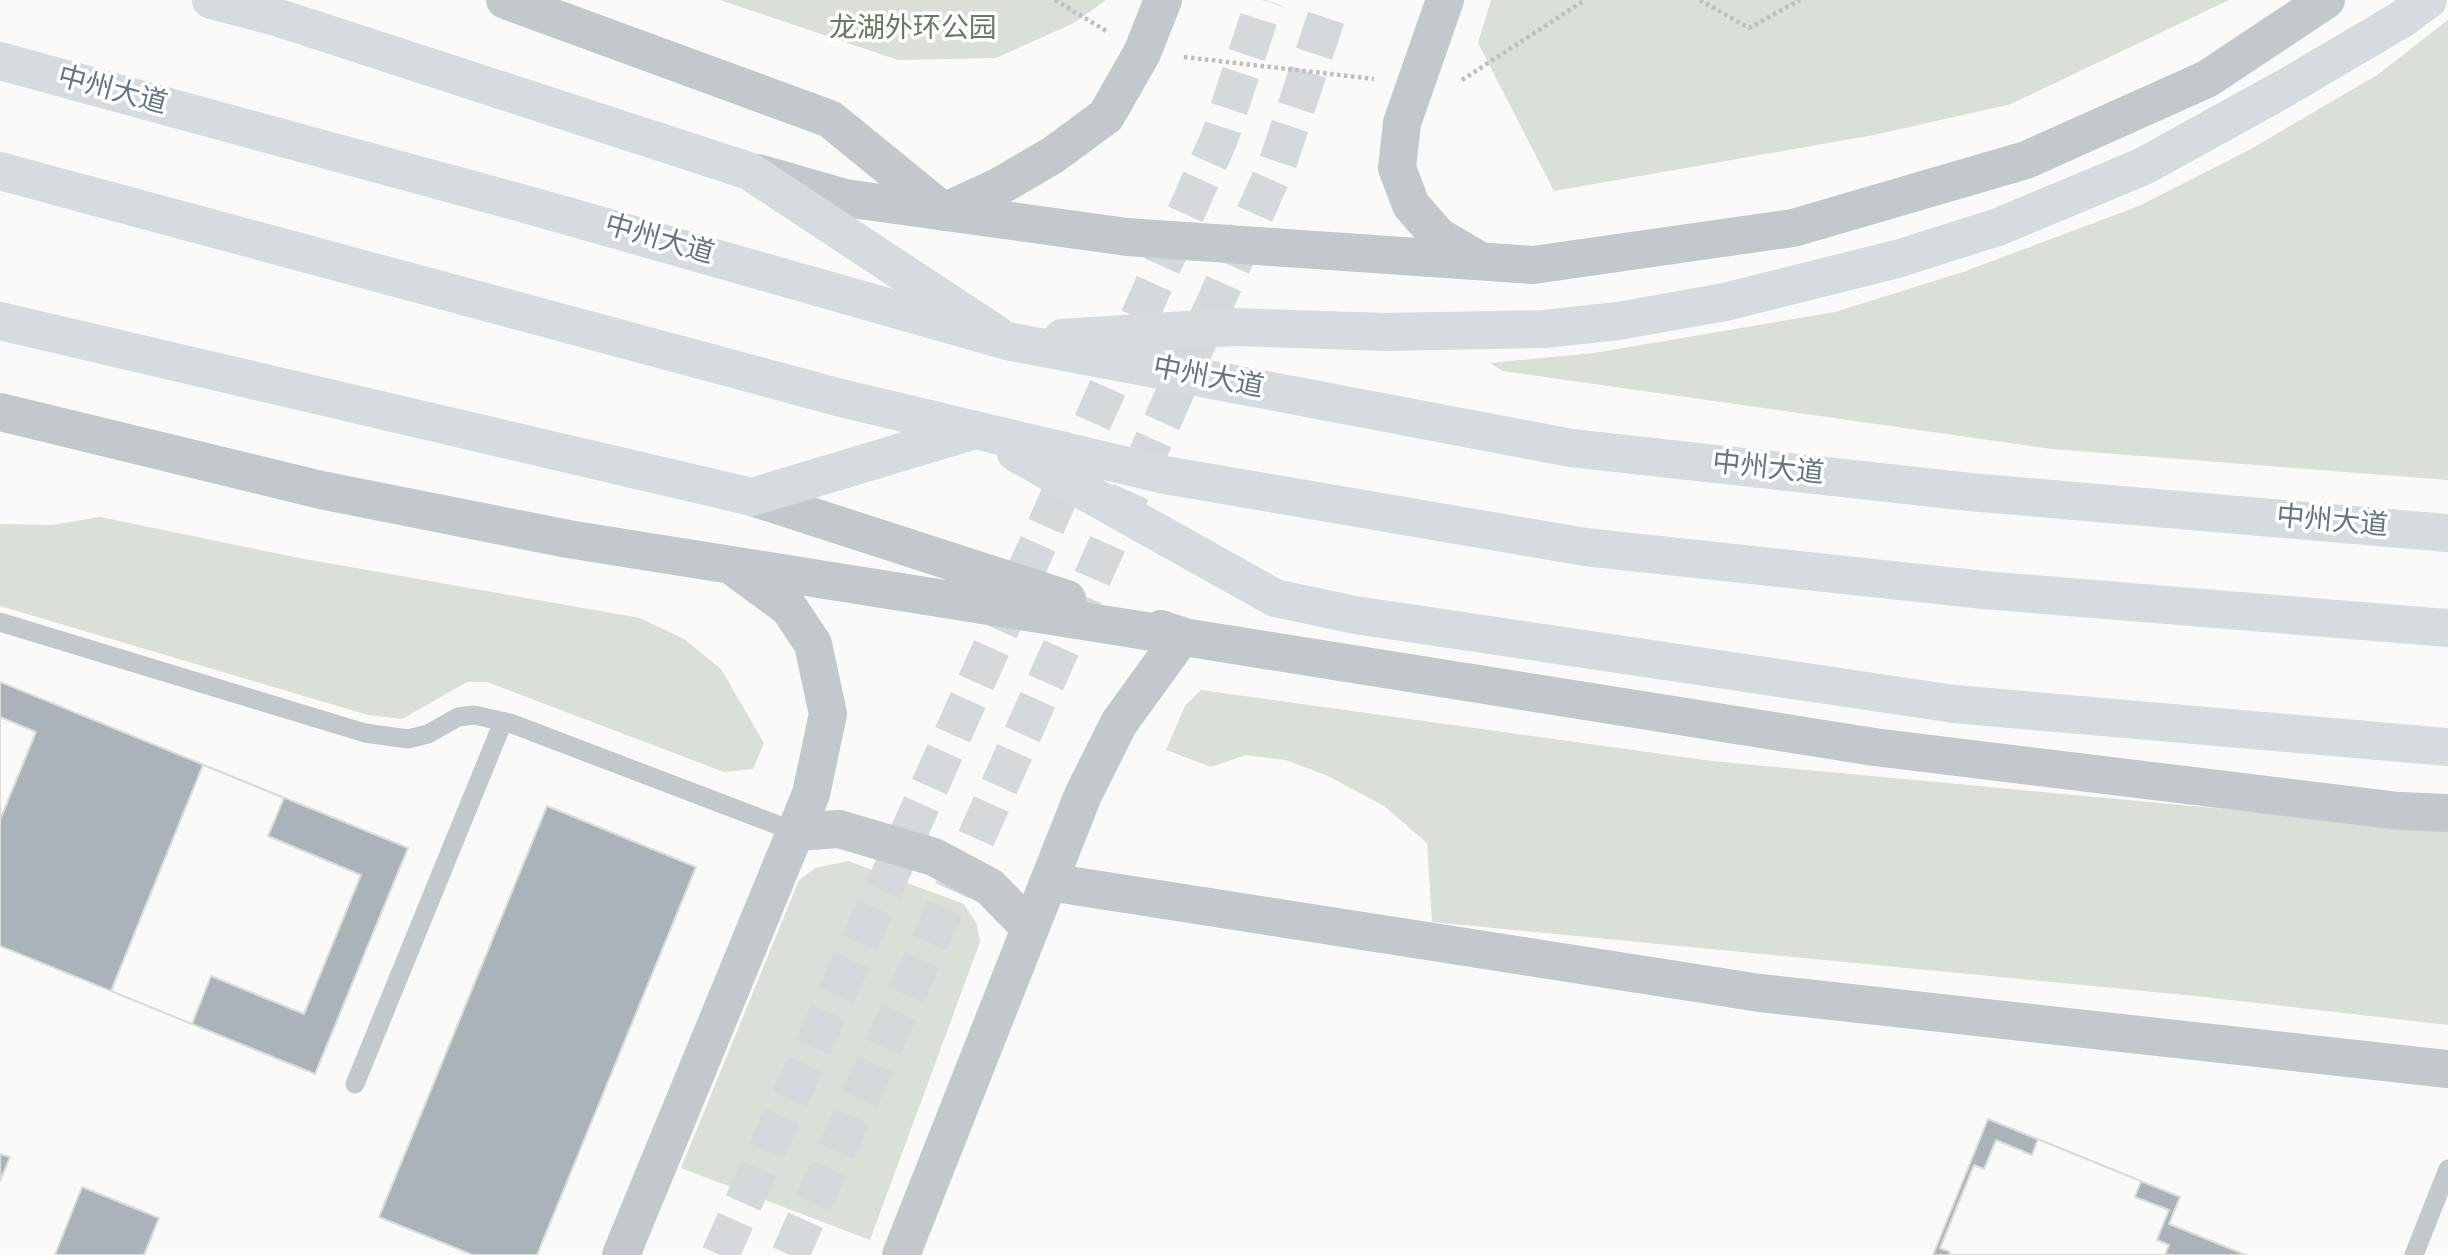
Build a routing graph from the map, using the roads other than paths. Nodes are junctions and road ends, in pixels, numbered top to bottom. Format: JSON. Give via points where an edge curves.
{"nodes":[{"id":1,"x":211,"y":0,"type":"edge"},
{"id":2,"x":505,"y":0,"type":"edge"},
{"id":3,"x":1163,"y":0,"type":"edge"},
{"id":4,"x":1445,"y":0,"type":"edge"},
{"id":5,"x":2326,"y":0,"type":"edge"},
{"id":6,"x":2428,"y":0,"type":"edge"},
{"id":7,"x":0,"y":61,"type":"edge"},
{"id":8,"x":0,"y":171,"type":"edge"},
{"id":9,"x":748,"y":171,"type":"junction"},
{"id":10,"x":944,"y":212,"type":"junction"},
{"id":11,"x":1482,"y":261,"type":"junction"},
{"id":12,"x":0,"y":320,"type":"edge"},
{"id":13,"x":1007,"y":341,"type":"junction"},
{"id":14,"x":0,"y":412,"type":"edge"},
{"id":15,"x":975,"y":430,"type":"junction"},
{"id":16,"x":752,"y":497,"type":"junction"},
{"id":17,"x":2448,"y":533,"type":"edge"},
{"id":18,"x":731,"y":565,"type":"junction"},
{"id":19,"x":0,"y":622,"type":"edge"},
{"id":20,"x":2448,"y":628,"type":"edge"},
{"id":21,"x":1182,"y":636,"type":"junction"},
{"id":22,"x":503,"y":722,"type":"junction"},
{"id":23,"x":2448,"y":747,"type":"edge"},
{"id":24,"x":2448,"y":813,"type":"edge"},
{"id":25,"x":796,"y":832,"type":"junction"},
{"id":26,"x":1049,"y":882,"type":"junction"},
{"id":27,"x":1030,"y":928,"type":"junction"},
{"id":28,"x":2448,"y":1069,"type":"edge"},
{"id":29,"x":355,"y":1084,"type":"dead end"},
{"id":30,"x":2448,"y":1169,"type":"edge"},
{"id":31,"x":621,"y":1255,"type":"edge"},
{"id":32,"x":901,"y":1255,"type":"edge"},
{"id":33,"x":2414,"y":1255,"type":"edge"}],
"edges":[{"from":1,"to":9,"type":"main road"},
{"from":2,"to":10,"type":"street","via":[[830,120]]},
{"from":3,"to":10,"type":"street","via":[[1142,53],[1106,116],[1021,174]]},
{"from":4,"to":11,"type":"street","via":[[1402,123],[1397,168],[1411,205],[1438,236]]},
{"from":5,"to":11,"type":"street","via":[[2207,79],[2026,160],[1941,187],[1793,228],[1533,265]]},
{"from":6,"to":13,"type":"main road","via":[[2285,88],[2144,166],[1998,227],[1726,302],[1544,329],[1386,332],[1233,327]]},
{"from":7,"to":13,"type":"main road","name":"中州大道"},
{"from":8,"to":15,"type":"main road"},
{"from":9,"to":10,"type":"street","via":[[845,198]]},
{"from":9,"to":13,"type":"main road"},
{"from":10,"to":11,"type":"street","via":[[1127,237]]},
{"from":12,"to":16,"type":"main road"},
{"from":13,"to":17,"type":"main road","name":"中州大道","via":[[1571,448],[1970,492]]},
{"from":14,"to":18,"type":"street","via":[[321,490],[568,539]]},
{"from":15,"to":16,"type":"main road"},
{"from":15,"to":20,"type":"main road","via":[[1165,475],[1585,547],[1984,590]]},
{"from":15,"to":23,"type":"main road","via":[[1275,598],[1355,615],[1954,704]]},
{"from":16,"to":21,"type":"street"},
{"from":18,"to":21,"type":"street"},
{"from":18,"to":25,"type":"street","via":[[789,608],[813,644],[828,715],[811,794]]},
{"from":19,"to":22,"type":"lane","via":[[365,733],[408,739],[458,717],[474,715]]},
{"from":21,"to":24,"type":"street","via":[[1874,747]]},
{"from":21,"to":26,"type":"street","via":[[1119,723],[1083,795]]},
{"from":22,"to":25,"type":"lane"},
{"from":22,"to":29,"type":"lane"},
{"from":25,"to":27,"type":"street","via":[[839,829],[934,858],[990,887]]},
{"from":25,"to":31,"type":"street"},
{"from":26,"to":27,"type":"street"},
{"from":26,"to":28,"type":"street","via":[[1760,993]]},
{"from":27,"to":32,"type":"street"},
{"from":30,"to":33,"type":"lane"}]}
